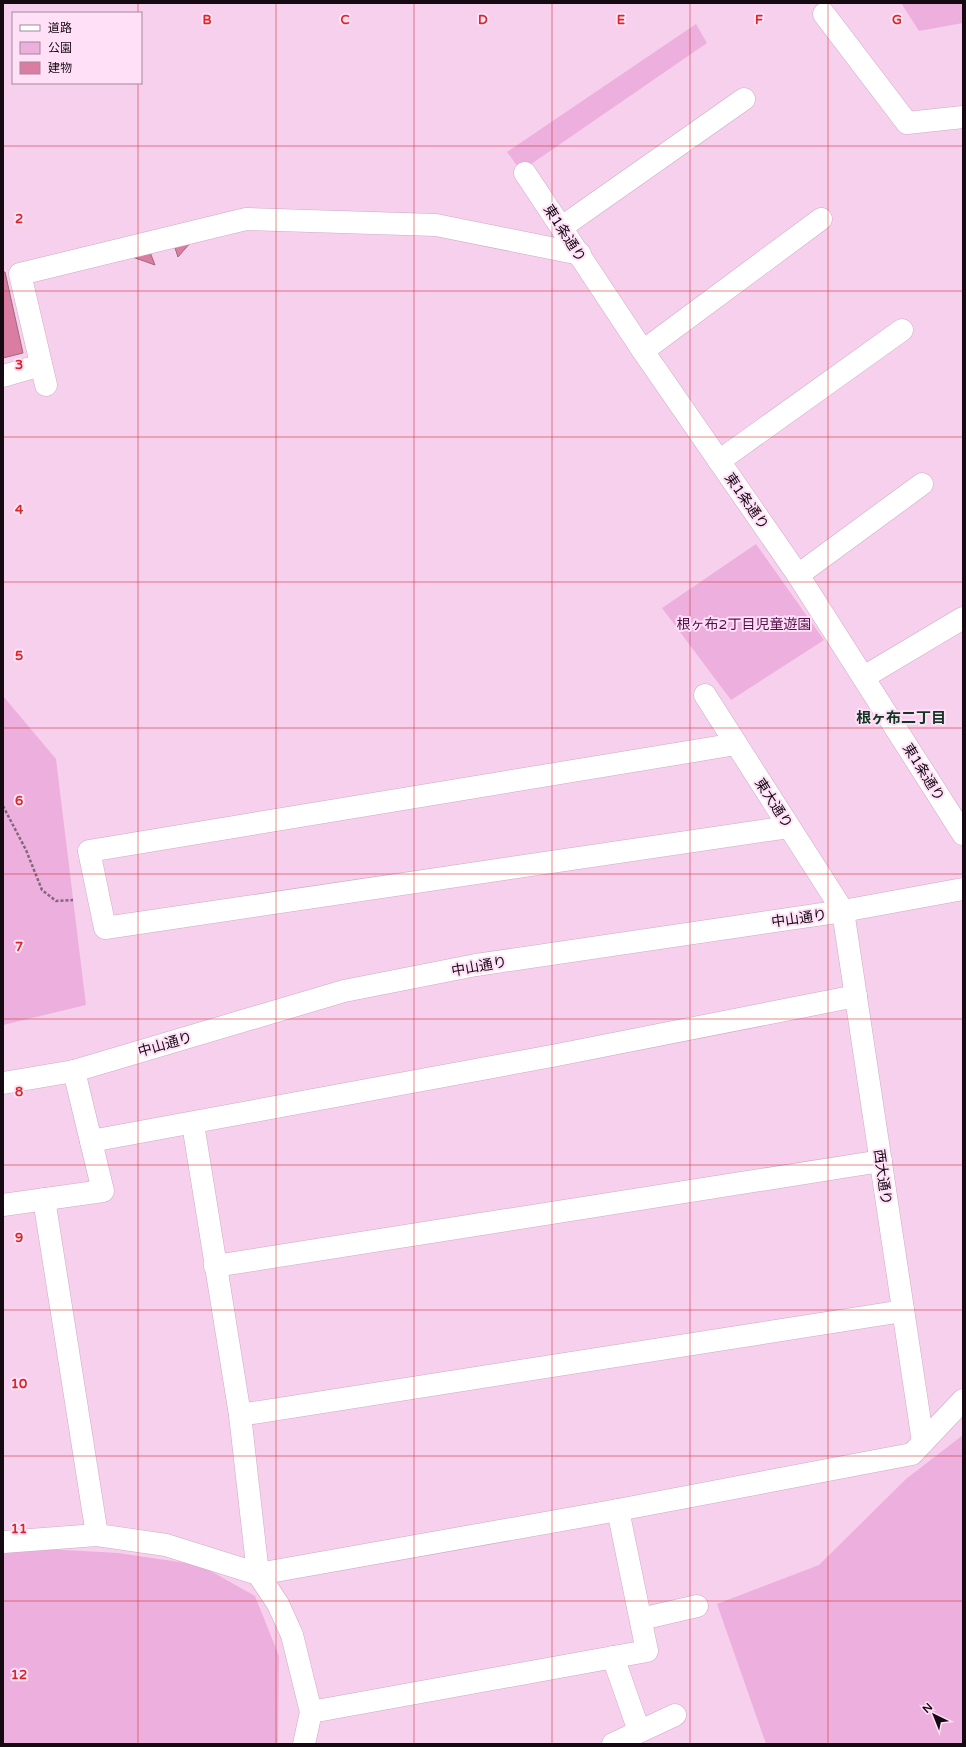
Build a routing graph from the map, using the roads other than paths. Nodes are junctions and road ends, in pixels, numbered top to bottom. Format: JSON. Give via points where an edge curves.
{"nodes":[{"id":1,"x":824,"y":14,"type":"dead end"},
{"id":2,"x":744,"y":99,"type":"dead end"},
{"id":3,"x":962,"y":121,"type":"edge"},
{"id":4,"x":525,"y":173,"type":"dead end"},
{"id":5,"x":821,"y":220,"type":"dead end"},
{"id":6,"x":562,"y":228,"type":"junction"},
{"id":7,"x":580,"y":254,"type":"junction"},
{"id":8,"x":902,"y":330,"type":"dead end"},
{"id":9,"x":643,"y":351,"type":"junction"},
{"id":10,"x":3,"y":376,"type":"edge"},
{"id":11,"x":720,"y":461,"type":"junction"},
{"id":12,"x":922,"y":484,"type":"dead end"},
{"id":13,"x":798,"y":575,"type":"junction"},
{"id":14,"x":963,"y":618,"type":"edge"},
{"id":15,"x":864,"y":677,"type":"junction"},
{"id":16,"x":705,"y":696,"type":"dead end"},
{"id":17,"x":736,"y":744,"type":"junction"},
{"id":18,"x":790,"y":827,"type":"junction"},
{"id":19,"x":963,"y":834,"type":"edge"},
{"id":20,"x":963,"y":889,"type":"edge"},
{"id":21,"x":844,"y":911,"type":"junction"},
{"id":22,"x":856,"y":996,"type":"junction"},
{"id":23,"x":74,"y":1071,"type":"junction"},
{"id":24,"x":3,"y":1083,"type":"edge"},
{"id":25,"x":193,"y":1124,"type":"junction"},
{"id":26,"x":91,"y":1141,"type":"junction"},
{"id":27,"x":881,"y":1161,"type":"junction"},
{"id":28,"x":44,"y":1199,"type":"junction"},
{"id":29,"x":3,"y":1205,"type":"edge"},
{"id":30,"x":215,"y":1266,"type":"junction"},
{"id":31,"x":903,"y":1311,"type":"junction"},
{"id":32,"x":963,"y":1400,"type":"edge"},
{"id":33,"x":240,"y":1415,"type":"junction"},
{"id":34,"x":923,"y":1442,"type":"junction"},
{"id":35,"x":618,"y":1510,"type":"junction"},
{"id":36,"x":97,"y":1535,"type":"junction"},
{"id":37,"x":3,"y":1542,"type":"edge"},
{"id":38,"x":258,"y":1574,"type":"junction"},
{"id":39,"x":697,"y":1606,"type":"dead end"},
{"id":40,"x":641,"y":1619,"type":"junction"},
{"id":41,"x":613,"y":1657,"type":"junction"},
{"id":42,"x":311,"y":1712,"type":"junction"},
{"id":43,"x":675,"y":1715,"type":"dead end"},
{"id":44,"x":639,"y":1731,"type":"junction"},
{"id":45,"x":304,"y":1744,"type":"edge"},
{"id":46,"x":613,"y":1744,"type":"edge"}],
"edges":[{"from":1,"to":3,"type":"street","via":[[907,123]]},
{"from":2,"to":6,"type":"street"},
{"from":4,"to":6,"type":"street","name":"東1条通り"},
{"from":5,"to":9,"type":"street"},
{"from":6,"to":7,"type":"street","name":"東1条通り"},
{"from":7,"to":9,"type":"street","name":"東1条通り"},
{"from":7,"to":10,"type":"street","via":[[436,225],[246,219],[20,274],[44,375]]},
{"from":8,"to":11,"type":"street"},
{"from":9,"to":11,"type":"street","name":"東1条通り"},
{"from":11,"to":13,"type":"street","name":"東1条通り"},
{"from":12,"to":13,"type":"street"},
{"from":13,"to":15,"type":"street","name":"東1条通り"},
{"from":14,"to":15,"type":"street"},
{"from":15,"to":19,"type":"street","name":"東1条通り"},
{"from":16,"to":17,"type":"street","name":"東大通り"},
{"from":17,"to":18,"type":"street","name":"東大通り"},
{"from":17,"to":18,"type":"street","via":[[89,851],[105,928]]},
{"from":18,"to":21,"type":"street","name":"東大通り"},
{"from":20,"to":21,"type":"street","name":"中山通り"},
{"from":21,"to":22,"type":"street","name":"西大通り"},
{"from":21,"to":23,"type":"street","name":"中山通り","via":[[476,966],[344,991]]},
{"from":22,"to":25,"type":"street"},
{"from":22,"to":27,"type":"street","name":"西大通り"},
{"from":23,"to":24,"type":"street","name":"中山通り"},
{"from":23,"to":26,"type":"street"},
{"from":25,"to":26,"type":"street"},
{"from":25,"to":30,"type":"street"},
{"from":26,"to":28,"type":"street","via":[[103,1191]]},
{"from":27,"to":30,"type":"street"},
{"from":27,"to":31,"type":"street","name":"西大通り"},
{"from":28,"to":29,"type":"street"},
{"from":28,"to":36,"type":"street"},
{"from":30,"to":33,"type":"street"},
{"from":31,"to":33,"type":"street"},
{"from":31,"to":34,"type":"street","name":"西大通り"},
{"from":32,"to":34,"type":"street"},
{"from":33,"to":38,"type":"street"},
{"from":34,"to":35,"type":"street","via":[[912,1454]]},
{"from":35,"to":38,"type":"street"},
{"from":35,"to":40,"type":"street"},
{"from":36,"to":37,"type":"street"},
{"from":36,"to":38,"type":"street","via":[[166,1545]]},
{"from":38,"to":42,"type":"street","via":[[278,1604],[292,1635]]},
{"from":39,"to":40,"type":"street"},
{"from":40,"to":41,"type":"street","via":[[647,1650]]},
{"from":41,"to":42,"type":"street"},
{"from":41,"to":44,"type":"street"},
{"from":42,"to":45,"type":"street"},
{"from":43,"to":44,"type":"street"},
{"from":44,"to":46,"type":"street"}]}
